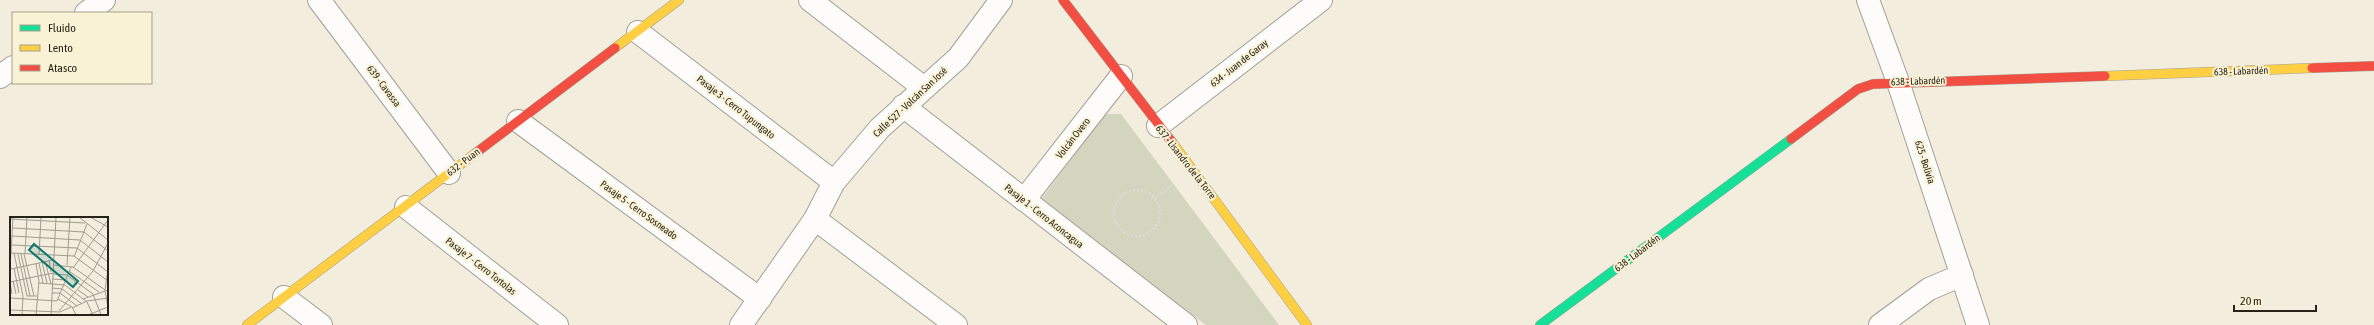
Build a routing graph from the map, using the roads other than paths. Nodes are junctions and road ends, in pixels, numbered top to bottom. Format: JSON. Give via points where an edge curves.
{"nodes":[{"id":1,"x":104,"y":0,"type":"edge"},
{"id":2,"x":319,"y":0,"type":"edge"},
{"id":3,"x":679,"y":0,"type":"edge"},
{"id":4,"x":810,"y":0,"type":"edge"},
{"id":5,"x":1001,"y":0,"type":"edge"},
{"id":6,"x":1063,"y":0,"type":"edge"},
{"id":7,"x":1321,"y":0,"type":"edge"},
{"id":8,"x":1868,"y":0,"type":"edge"},
{"id":9,"x":87,"y":12,"type":"edge"},
{"id":10,"x":638,"y":32,"type":"junction"},
{"id":11,"x":2374,"y":66,"type":"edge"},
{"id":12,"x":12,"y":68,"type":"edge"},
{"id":13,"x":1121,"y":76,"type":"junction"},
{"id":14,"x":0,"y":77,"type":"edge"},
{"id":15,"x":1898,"y":82,"type":"junction"},
{"id":16,"x":924,"y":88,"type":"junction"},
{"id":17,"x":903,"y":106,"type":"junction"},
{"id":18,"x":518,"y":121,"type":"junction"},
{"id":19,"x":1158,"y":126,"type":"junction"},
{"id":20,"x":449,"y":173,"type":"junction"},
{"id":21,"x":834,"y":182,"type":"junction"},
{"id":22,"x":1024,"y":200,"type":"junction"},
{"id":23,"x":406,"y":207,"type":"junction"},
{"id":24,"x":815,"y":219,"type":"junction"},
{"id":25,"x":1962,"y":274,"type":"junction"},
{"id":26,"x":284,"y":297,"type":"junction"},
{"id":27,"x":760,"y":299,"type":"junction"},
{"id":28,"x":247,"y":325,"type":"edge"},
{"id":29,"x":321,"y":325,"type":"edge"},
{"id":30,"x":557,"y":325,"type":"edge"},
{"id":31,"x":741,"y":325,"type":"edge"},
{"id":32,"x":956,"y":325,"type":"edge"},
{"id":33,"x":1186,"y":325,"type":"edge"},
{"id":34,"x":1307,"y":325,"type":"edge"},
{"id":35,"x":1540,"y":325,"type":"edge"},
{"id":36,"x":1880,"y":325,"type":"edge"},
{"id":37,"x":1978,"y":325,"type":"edge"}],
"edges":[{"from":1,"to":9,"type":"street"},
{"from":2,"to":20,"type":"street","name":"639 - Cavassa"},
{"from":3,"to":10,"type":"street","name":"632 - Puan"},
{"from":4,"to":16,"type":"street"},
{"from":5,"to":16,"type":"street","name":"Calle 527 - Volcán San José","via":[[958,58]]},
{"from":6,"to":13,"type":"street","name":"637 - Lisandro de la Torre"},
{"from":7,"to":19,"type":"street","name":"634 - Juan de Garay"},
{"from":8,"to":15,"type":"street","name":"625 - Bolivia"},
{"from":10,"to":18,"type":"street","name":"632 - Puan"},
{"from":10,"to":21,"type":"street","name":"Pasaje 3 - Cerro Tupungato"},
{"from":11,"to":15,"type":"street","name":"638 - Labardén"},
{"from":12,"to":14,"type":"street"},
{"from":13,"to":19,"type":"street","name":"637 - Lisandro de la Torre"},
{"from":13,"to":22,"type":"street","name":"Volcán Overo"},
{"from":15,"to":25,"type":"street","name":"625 - Bolivia"},
{"from":15,"to":35,"type":"street","name":"638 - Labardén","via":[[1873,84],[1858,89]]},
{"from":16,"to":17,"type":"street","name":"Calle 527 - Volcán San José"},
{"from":17,"to":21,"type":"street","name":"Calle 527 - Volcán San José","via":[[880,128]]},
{"from":17,"to":22,"type":"street","name":"Pasaje 1 - Cerro Aconcagua"},
{"from":18,"to":20,"type":"street","name":"632 - Puan"},
{"from":18,"to":27,"type":"street","name":"Pasaje 5 - Cerro Sosneado"},
{"from":19,"to":34,"type":"street","name":"637 - Lisandro de la Torre","via":[[1194,170]]},
{"from":20,"to":23,"type":"street","name":"632 - Puan"},
{"from":21,"to":24,"type":"street","name":"Calle 527 - Volcán San José"},
{"from":22,"to":33,"type":"street","name":"Pasaje 1 - Cerro Aconcagua"},
{"from":23,"to":26,"type":"street","name":"632 - Puan"},
{"from":23,"to":30,"type":"street","name":"Pasaje 7 - Cerro Tortolas"},
{"from":24,"to":27,"type":"street","name":"Calle 527 - Volcán San José"},
{"from":24,"to":32,"type":"street"},
{"from":25,"to":36,"type":"street","via":[[1929,289]]},
{"from":25,"to":37,"type":"street","name":"625 - Bolivia"},
{"from":26,"to":28,"type":"street","name":"632 - Puan"},
{"from":26,"to":29,"type":"street"},
{"from":27,"to":31,"type":"street","name":"Calle 527 - Volcán San José"}]}
